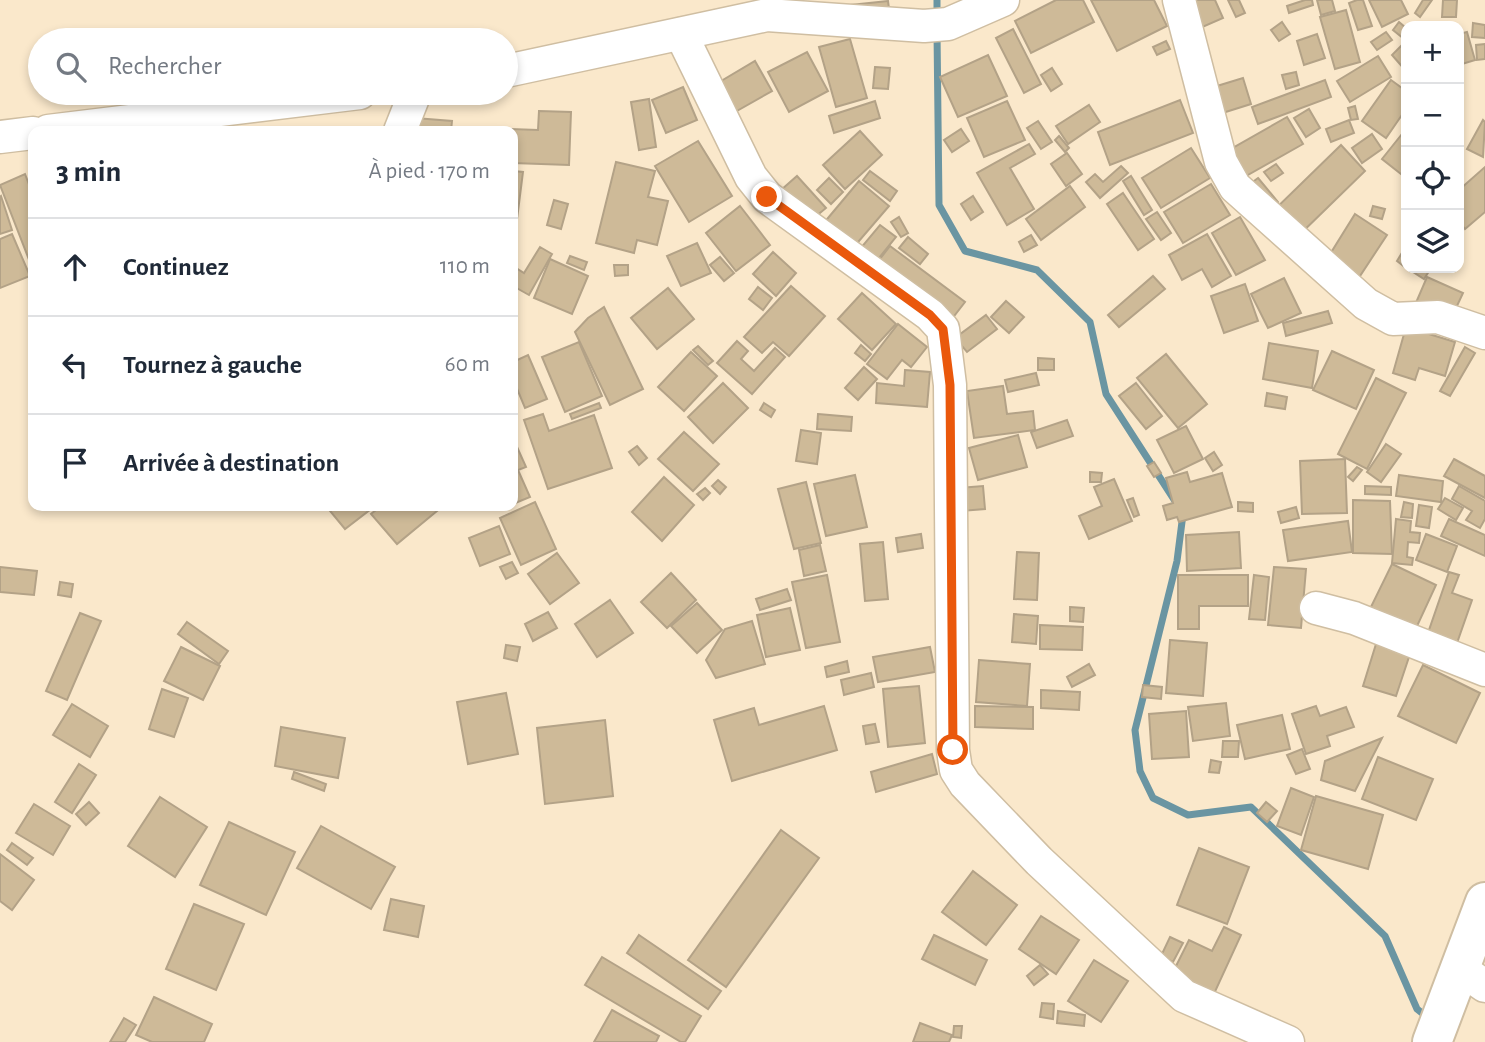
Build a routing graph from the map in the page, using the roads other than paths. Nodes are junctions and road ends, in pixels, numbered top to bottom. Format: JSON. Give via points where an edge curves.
{"nodes":[{"id":1,"x":1003,"y":0,"type":"edge"},
{"id":2,"x":1179,"y":0,"type":"edge"},
{"id":3,"x":764,"y":8,"type":"edge"},
{"id":4,"x":681,"y":34,"type":"junction"},
{"id":5,"x":518,"y":68,"type":"edge"},
{"id":6,"x":261,"y":105,"type":"edge"},
{"id":7,"x":410,"y":105,"type":"edge"},
{"id":8,"x":89,"y":126,"type":"edge"},
{"id":9,"x":402,"y":126,"type":"edge"},
{"id":10,"x":28,"y":134,"type":"edge"},
{"id":11,"x":0,"y":137,"type":"edge"},
{"id":12,"x":1485,"y":332,"type":"edge"},
{"id":13,"x":1316,"y":608,"type":"dead end"},
{"id":14,"x":1485,"y":670,"type":"edge"},
{"id":15,"x":1485,"y":902,"type":"edge"},
{"id":16,"x":1465,"y":981,"type":"edge"},
{"id":17,"x":1288,"y":1042,"type":"edge"},
{"id":18,"x":1432,"y":1042,"type":"edge"}],
"edges":[{"from":1,"to":3,"type":"street","via":[[936,25]]},
{"from":2,"to":12,"type":"street","via":[[1221,162],[1235,187],[1366,304],[1393,319],[1438,317]]},
{"from":3,"to":4,"type":"street"},
{"from":4,"to":5,"type":"street"},
{"from":4,"to":17,"type":"street","via":[[751,177],[767,197],[943,329],[950,385],[956,770],[1039,861],[1184,996]]},
{"from":6,"to":8,"type":"street"},
{"from":7,"to":9,"type":"street"},
{"from":10,"to":11,"type":"street"},
{"from":13,"to":14,"type":"street","via":[[1354,618]]},
{"from":15,"to":16,"type":"highway"},
{"from":16,"to":18,"type":"highway"}]}
